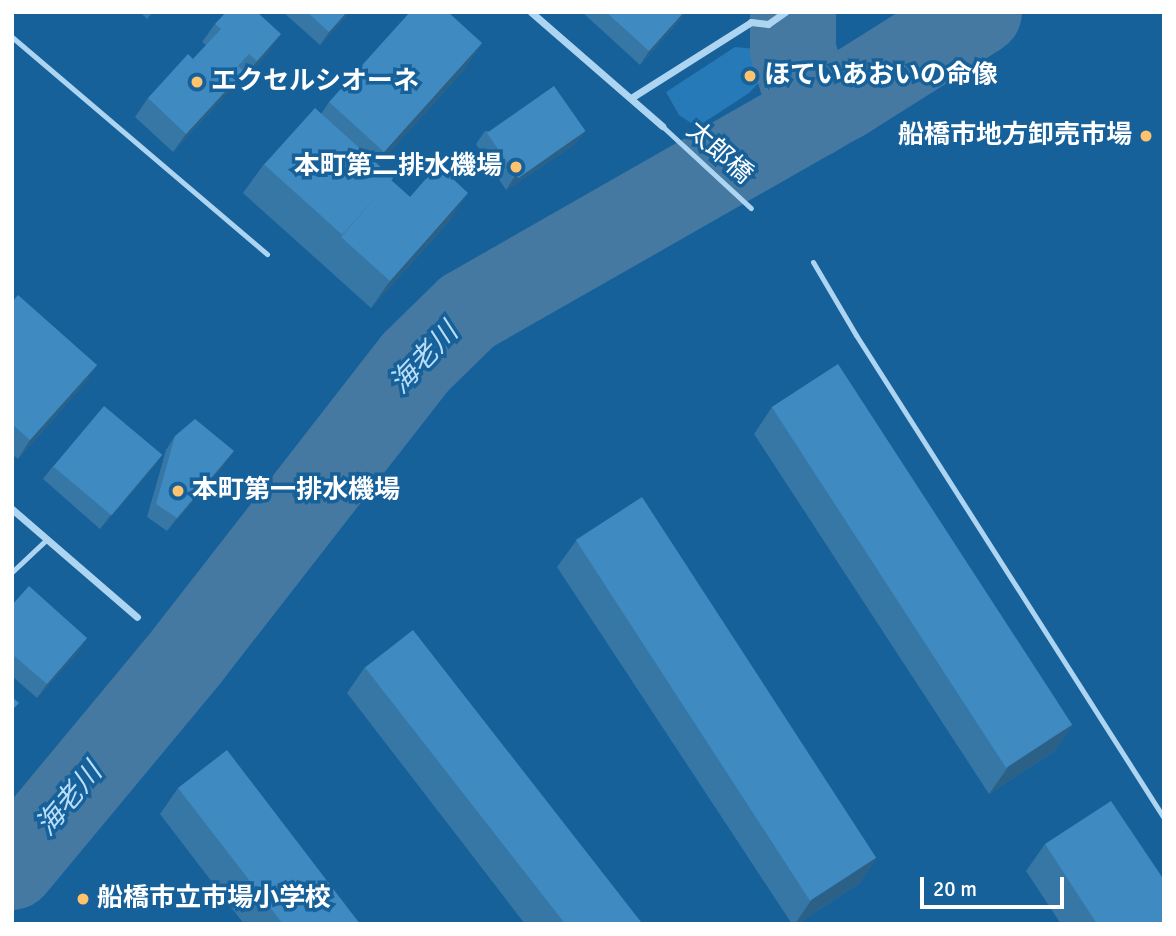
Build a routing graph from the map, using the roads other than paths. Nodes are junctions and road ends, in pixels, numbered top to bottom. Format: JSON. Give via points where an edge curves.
{"nodes":[{"id":1,"x":531,"y":12,"type":"edge"},
{"id":2,"x":785,"y":12,"type":"edge"},
{"id":3,"x":12,"y":37,"type":"edge"},
{"id":4,"x":631,"y":98,"type":"junction"},
{"id":5,"x":662,"y":126,"type":"joint"},
{"id":6,"x":751,"y":208,"type":"dead end"},
{"id":7,"x":267,"y":254,"type":"dead end"},
{"id":8,"x":813,"y":262,"type":"dead end"},
{"id":9,"x":12,"y":509,"type":"edge"},
{"id":10,"x":47,"y":539,"type":"junction"},
{"id":11,"x":12,"y":572,"type":"edge"},
{"id":12,"x":137,"y":617,"type":"dead end"},
{"id":13,"x":1164,"y":818,"type":"edge"}],
"edges":[{"from":1,"to":4,"type":"street"},
{"from":2,"to":4,"type":"street","via":[[768,24],[751,22]]},
{"from":3,"to":7,"type":"lane"},
{"from":4,"to":5,"type":"street"},
{"from":5,"to":6,"type":"lane","name":"太郎橋"},
{"from":8,"to":13,"type":"lane"},
{"from":9,"to":10,"type":"street"},
{"from":10,"to":11,"type":"lane"},
{"from":10,"to":12,"type":"street"}]}
